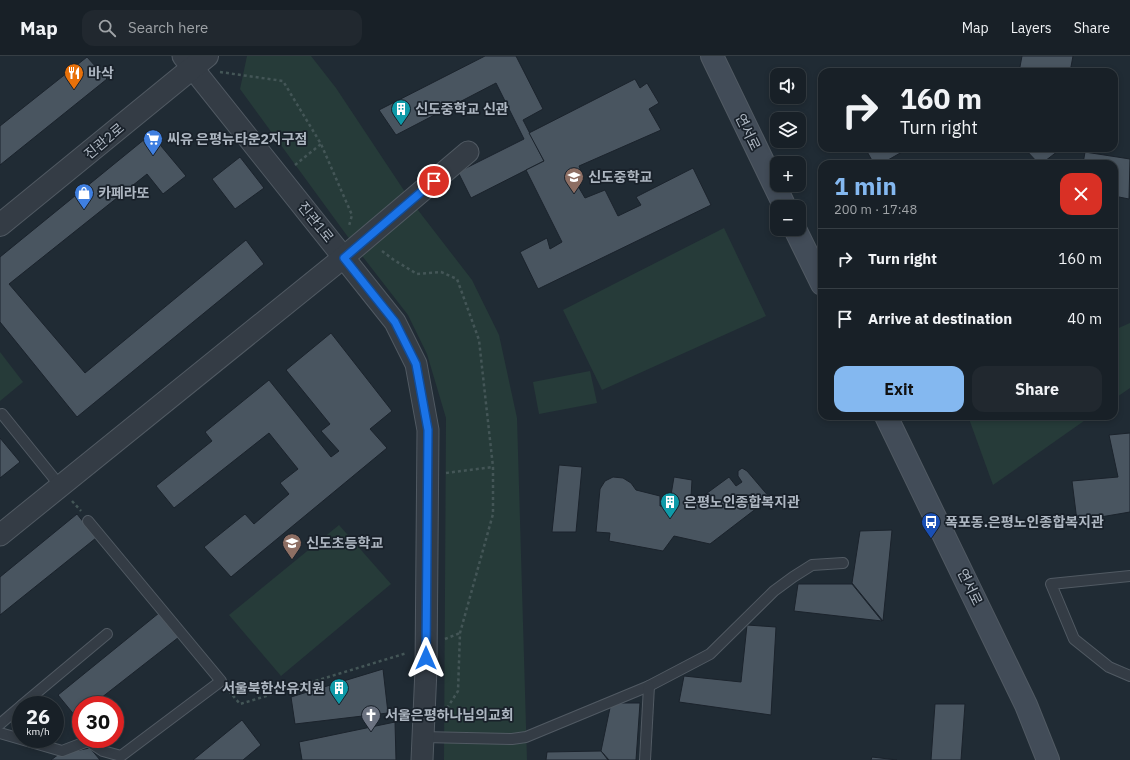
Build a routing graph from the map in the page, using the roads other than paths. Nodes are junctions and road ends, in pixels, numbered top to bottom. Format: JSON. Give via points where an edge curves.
{"nodes":[{"id":1,"x":712,"y":56,"type":"edge"},
{"id":2,"x":199,"y":62,"type":"edge"},
{"id":3,"x":468,"y":152,"type":"dead end"},
{"id":4,"x":782,"y":200,"type":"edge"},
{"id":5,"x":0,"y":225,"type":"edge"},
{"id":6,"x":799,"y":236,"type":"edge"},
{"id":7,"x":344,"y":258,"type":"junction"},
{"id":8,"x":818,"y":276,"type":"edge"},
{"id":9,"x":2,"y":414,"type":"dead end"},
{"id":10,"x":888,"y":420,"type":"edge"},
{"id":11,"x":65,"y":492,"type":"junction"},
{"id":12,"x":88,"y":521,"type":"road end"},
{"id":13,"x":0,"y":535,"type":"edge"},
{"id":14,"x":842,"y":563,"type":"dead end"},
{"id":15,"x":1130,"y":576,"type":"edge"},
{"id":16,"x":107,"y":634,"type":"dead end"},
{"id":17,"x":1130,"y":676,"type":"edge"},
{"id":18,"x":649,"y":686,"type":"junction"},
{"id":19,"x":34,"y":696,"type":"edge"},
{"id":20,"x":12,"y":714,"type":"edge"},
{"id":21,"x":0,"y":724,"type":"edge"},
{"id":22,"x":0,"y":733,"type":"edge"},
{"id":23,"x":423,"y":737,"type":"junction"},
{"id":24,"x":422,"y":760,"type":"edge"},
{"id":25,"x":645,"y":760,"type":"edge"},
{"id":26,"x":1048,"y":760,"type":"edge"}],
"edges":[{"from":1,"to":4,"type":"main road","name":"연서로"},
{"from":2,"to":5,"type":"street","name":"진관2로"},
{"from":2,"to":7,"type":"street","name":"진관1로"},
{"from":3,"to":7,"type":"street"},
{"from":6,"to":8,"type":"main road"},
{"from":7,"to":11,"type":"street"},
{"from":7,"to":23,"type":"street","name":"진관1로","via":[[395,322],[416,364],[428,430]]},
{"from":9,"to":11,"type":"lane"},
{"from":10,"to":26,"type":"main road","name":"연서로","via":[[1026,705]]},
{"from":11,"to":13,"type":"street"},
{"from":12,"to":22,"type":"lane","via":[[221,681],[121,756],[103,751],[88,741],[62,751]]},
{"from":14,"to":18,"type":"lane","via":[[812,566],[792,577],[774,591],[710,654]]},
{"from":15,"to":17,"type":"lane","via":[[1051,584],[1074,639],[1109,667]]},
{"from":16,"to":19,"type":"lane"},
{"from":18,"to":23,"type":"lane","via":[[526,737]]},
{"from":18,"to":25,"type":"lane"},
{"from":20,"to":21,"type":"lane"},
{"from":23,"to":24,"type":"street","name":"진관1로"}]}
